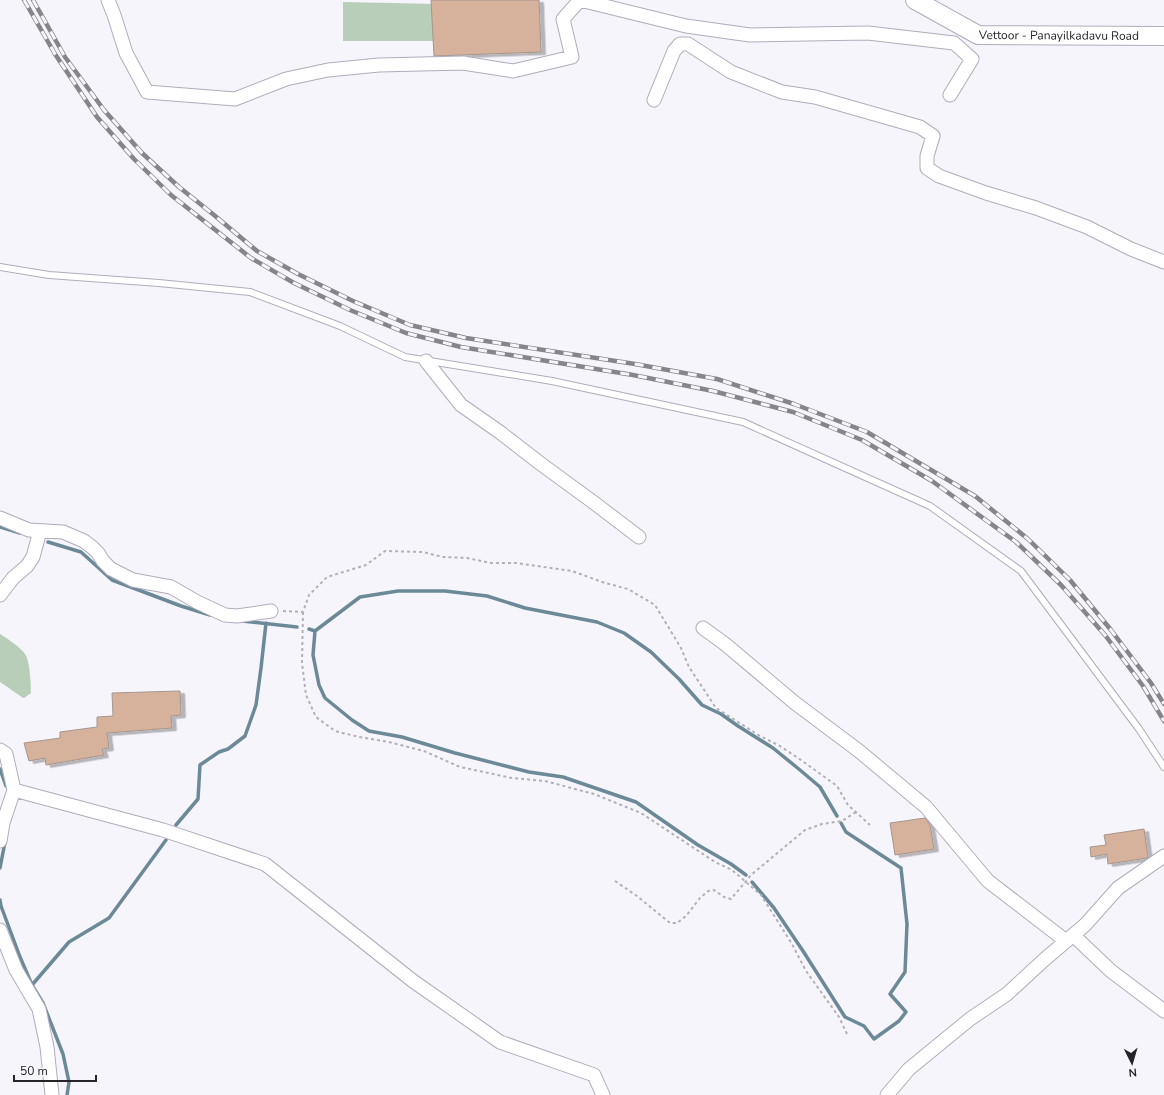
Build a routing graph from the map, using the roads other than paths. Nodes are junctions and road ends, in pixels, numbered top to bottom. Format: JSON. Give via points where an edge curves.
{"nodes":[{"id":1,"x":108,"y":0,"type":"edge"},
{"id":2,"x":915,"y":0,"type":"edge"},
{"id":3,"x":1164,"y":36,"type":"edge"},
{"id":4,"x":950,"y":95,"type":"dead end"},
{"id":5,"x":654,"y":100,"type":"dead end"},
{"id":6,"x":1164,"y":262,"type":"edge"},
{"id":7,"x":0,"y":267,"type":"edge"},
{"id":8,"x":426,"y":361,"type":"junction"},
{"id":9,"x":0,"y":518,"type":"edge"},
{"id":10,"x":40,"y":531,"type":"junction"},
{"id":11,"x":639,"y":537,"type":"dead end"},
{"id":12,"x":0,"y":595,"type":"edge"},
{"id":13,"x":271,"y":611,"type":"road end"},
{"id":14,"x":703,"y":628,"type":"dead end"},
{"id":15,"x":0,"y":750,"type":"edge"},
{"id":16,"x":1164,"y":767,"type":"edge"},
{"id":17,"x":14,"y":790,"type":"junction"},
{"id":18,"x":0,"y":841,"type":"edge"},
{"id":19,"x":1164,"y":856,"type":"edge"},
{"id":20,"x":0,"y":930,"type":"edge"},
{"id":21,"x":1070,"y":938,"type":"junction"},
{"id":22,"x":1164,"y":1011,"type":"edge"},
{"id":23,"x":52,"y":1095,"type":"edge"},
{"id":24,"x":603,"y":1095,"type":"edge"},
{"id":25,"x":887,"y":1095,"type":"edge"}],
"edges":[{"from":1,"to":4,"type":"street","via":[[126,53],[147,92],[235,99],[286,79],[328,70],[379,65],[463,63],[513,71],[572,57],[563,19],[580,0],[686,26],[750,35],[868,33],[954,43],[972,59]]},
{"from":2,"to":3,"type":"main road","name":"Vettoor - Panayilkadavu Road","via":[[978,35]]},
{"from":5,"to":6,"type":"street","via":[[674,51],[680,44],[688,44],[731,72],[782,92],[815,97],[920,127],[933,136],[927,156],[927,168],[939,176],[1087,227]]},
{"from":7,"to":8,"type":"lane","via":[[49,276],[250,292],[340,326],[405,357]]},
{"from":8,"to":11,"type":"street","via":[[461,405]]},
{"from":8,"to":16,"type":"lane","via":[[552,381],[743,422],[930,506],[1021,571],[1139,729]]},
{"from":9,"to":10,"type":"street","via":[[29,530]]},
{"from":10,"to":12,"type":"street","via":[[33,557]]},
{"from":10,"to":13,"type":"street","via":[[63,532],[74,536],[93,548],[111,569],[133,580],[171,587],[225,615],[237,616]]},
{"from":14,"to":21,"type":"street","via":[[926,807],[988,881]]},
{"from":15,"to":17,"type":"street","via":[[6,754]]},
{"from":17,"to":18,"type":"street"},
{"from":17,"to":24,"type":"street","via":[[163,830],[265,864],[413,980],[500,1042],[594,1075]]},
{"from":19,"to":21,"type":"street","via":[[1118,888]]},
{"from":20,"to":23,"type":"street","via":[[16,970],[39,1009],[47,1047]]},
{"from":21,"to":22,"type":"street"},
{"from":21,"to":25,"type":"street","via":[[1007,994],[970,1018],[909,1070]]}]}
